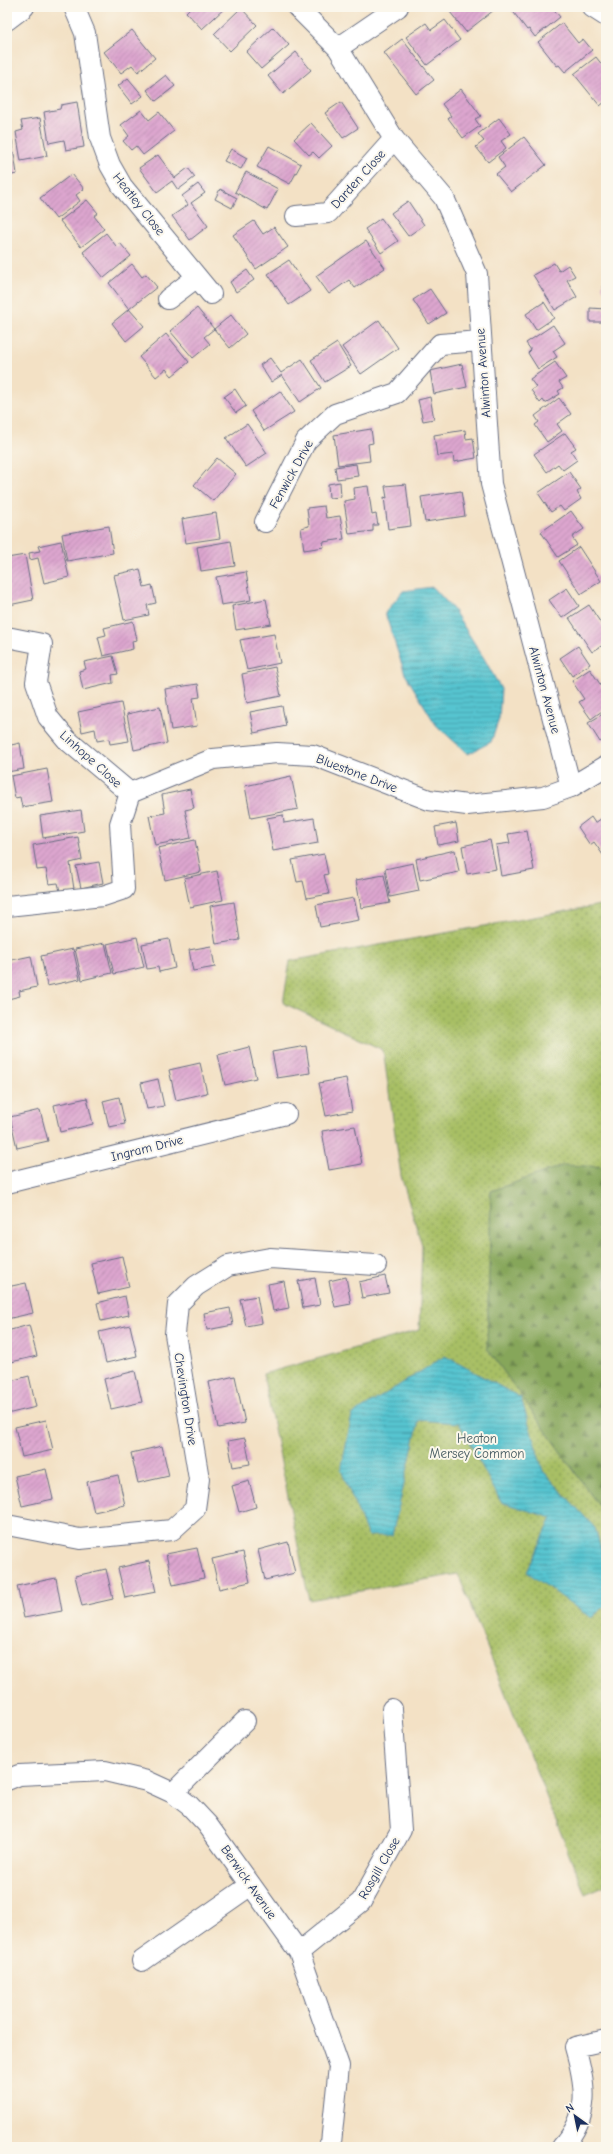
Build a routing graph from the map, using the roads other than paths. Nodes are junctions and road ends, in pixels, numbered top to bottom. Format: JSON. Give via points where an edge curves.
{"nodes":[{"id":1,"x":74,"y":7,"type":"edge"},
{"id":2,"x":297,"y":7,"type":"edge"},
{"id":3,"x":398,"y":7,"type":"edge"},
{"id":4,"x":592,"y":7,"type":"edge"},
{"id":5,"x":606,"y":16,"type":"edge"},
{"id":6,"x":338,"y":48,"type":"junction"},
{"id":7,"x":394,"y":139,"type":"junction"},
{"id":8,"x":296,"y":216,"type":"dead end"},
{"id":9,"x":197,"y":277,"type":"junction"},
{"id":10,"x":211,"y":294,"type":"dead end"},
{"id":11,"x":168,"y":299,"type":"dead end"},
{"id":12,"x":481,"y":341,"type":"junction"},
{"id":13,"x":265,"y":522,"type":"dead end"},
{"id":14,"x":7,"y":637,"type":"edge"},
{"id":15,"x":606,"y":766,"type":"edge"},
{"id":16,"x":571,"y":787,"type":"junction"},
{"id":17,"x":130,"y":793,"type":"junction"},
{"id":18,"x":7,"y":906,"type":"edge"},
{"id":19,"x":286,"y":1114,"type":"dead end"},
{"id":20,"x":7,"y":1183,"type":"edge"},
{"id":21,"x":376,"y":1265,"type":"dead end"},
{"id":22,"x":7,"y":1524,"type":"edge"},
{"id":23,"x":392,"y":1709,"type":"dead end"},
{"id":24,"x":245,"y":1721,"type":"dead end"},
{"id":25,"x":7,"y":1780,"type":"edge"},
{"id":26,"x":173,"y":1793,"type":"junction"},
{"id":27,"x":251,"y":1885,"type":"junction"},
{"id":28,"x":299,"y":1952,"type":"junction"},
{"id":29,"x":142,"y":1961,"type":"dead end"},
{"id":30,"x":606,"y":2040,"type":"edge"},
{"id":31,"x":328,"y":2147,"type":"edge"},
{"id":32,"x":562,"y":2147,"type":"edge"}],
"edges":[{"from":1,"to":9,"type":"street","name":"Heatley Close","via":[[85,33],[100,138],[110,165],[122,186]]},
{"from":2,"to":6,"type":"street","name":"Alwinton Avenue"},
{"from":3,"to":6,"type":"street"},
{"from":4,"to":5,"type":"street"},
{"from":6,"to":7,"type":"street","name":"Alwinton Avenue"},
{"from":7,"to":8,"type":"street","name":"Darden Close","via":[[328,213]]},
{"from":7,"to":12,"type":"street","name":"Alwinton Avenue","via":[[444,198],[477,274]]},
{"from":9,"to":10,"type":"street","name":"Heatley Close"},
{"from":9,"to":11,"type":"street"},
{"from":12,"to":13,"type":"street","name":"Fenwick Drive","via":[[440,344],[397,393],[334,414],[306,441]]},
{"from":12,"to":16,"type":"street","name":"Alwinton Avenue","via":[[491,484]]},
{"from":14,"to":17,"type":"street","name":"Linhope Close","via":[[42,644],[36,682],[48,717],[67,740]]},
{"from":15,"to":16,"type":"street","name":"Bluestone Drive"},
{"from":16,"to":17,"type":"street","name":"Bluestone Drive","via":[[543,797],[467,805],[429,800],[313,755],[277,753],[213,759]]},
{"from":17,"to":18,"type":"street","via":[[120,824],[124,889],[103,896]]},
{"from":19,"to":20,"type":"street","name":"Ingram Drive"},
{"from":21,"to":22,"type":"street","name":"Chevington Drive","via":[[270,1258],[235,1264],[196,1286],[178,1304],[175,1334],[199,1479],[195,1509],[172,1530],[80,1539]]},
{"from":23,"to":28,"type":"street","name":"Rosgill Close","via":[[401,1830],[361,1902]]},
{"from":24,"to":26,"type":"street"},
{"from":25,"to":26,"type":"street","name":"Berwick Avenue","via":[[19,1775],[105,1771],[147,1781]]},
{"from":26,"to":27,"type":"street","name":"Berwick Avenue","via":[[207,1824]]},
{"from":27,"to":28,"type":"street","name":"Berwick Avenue"},
{"from":27,"to":29,"type":"street"},
{"from":28,"to":31,"type":"street","name":"Berwick Avenue","via":[[338,2066],[331,2143]]},
{"from":30,"to":32,"type":"street","via":[[574,2047],[583,2077],[583,2111],[571,2137]]}]}
